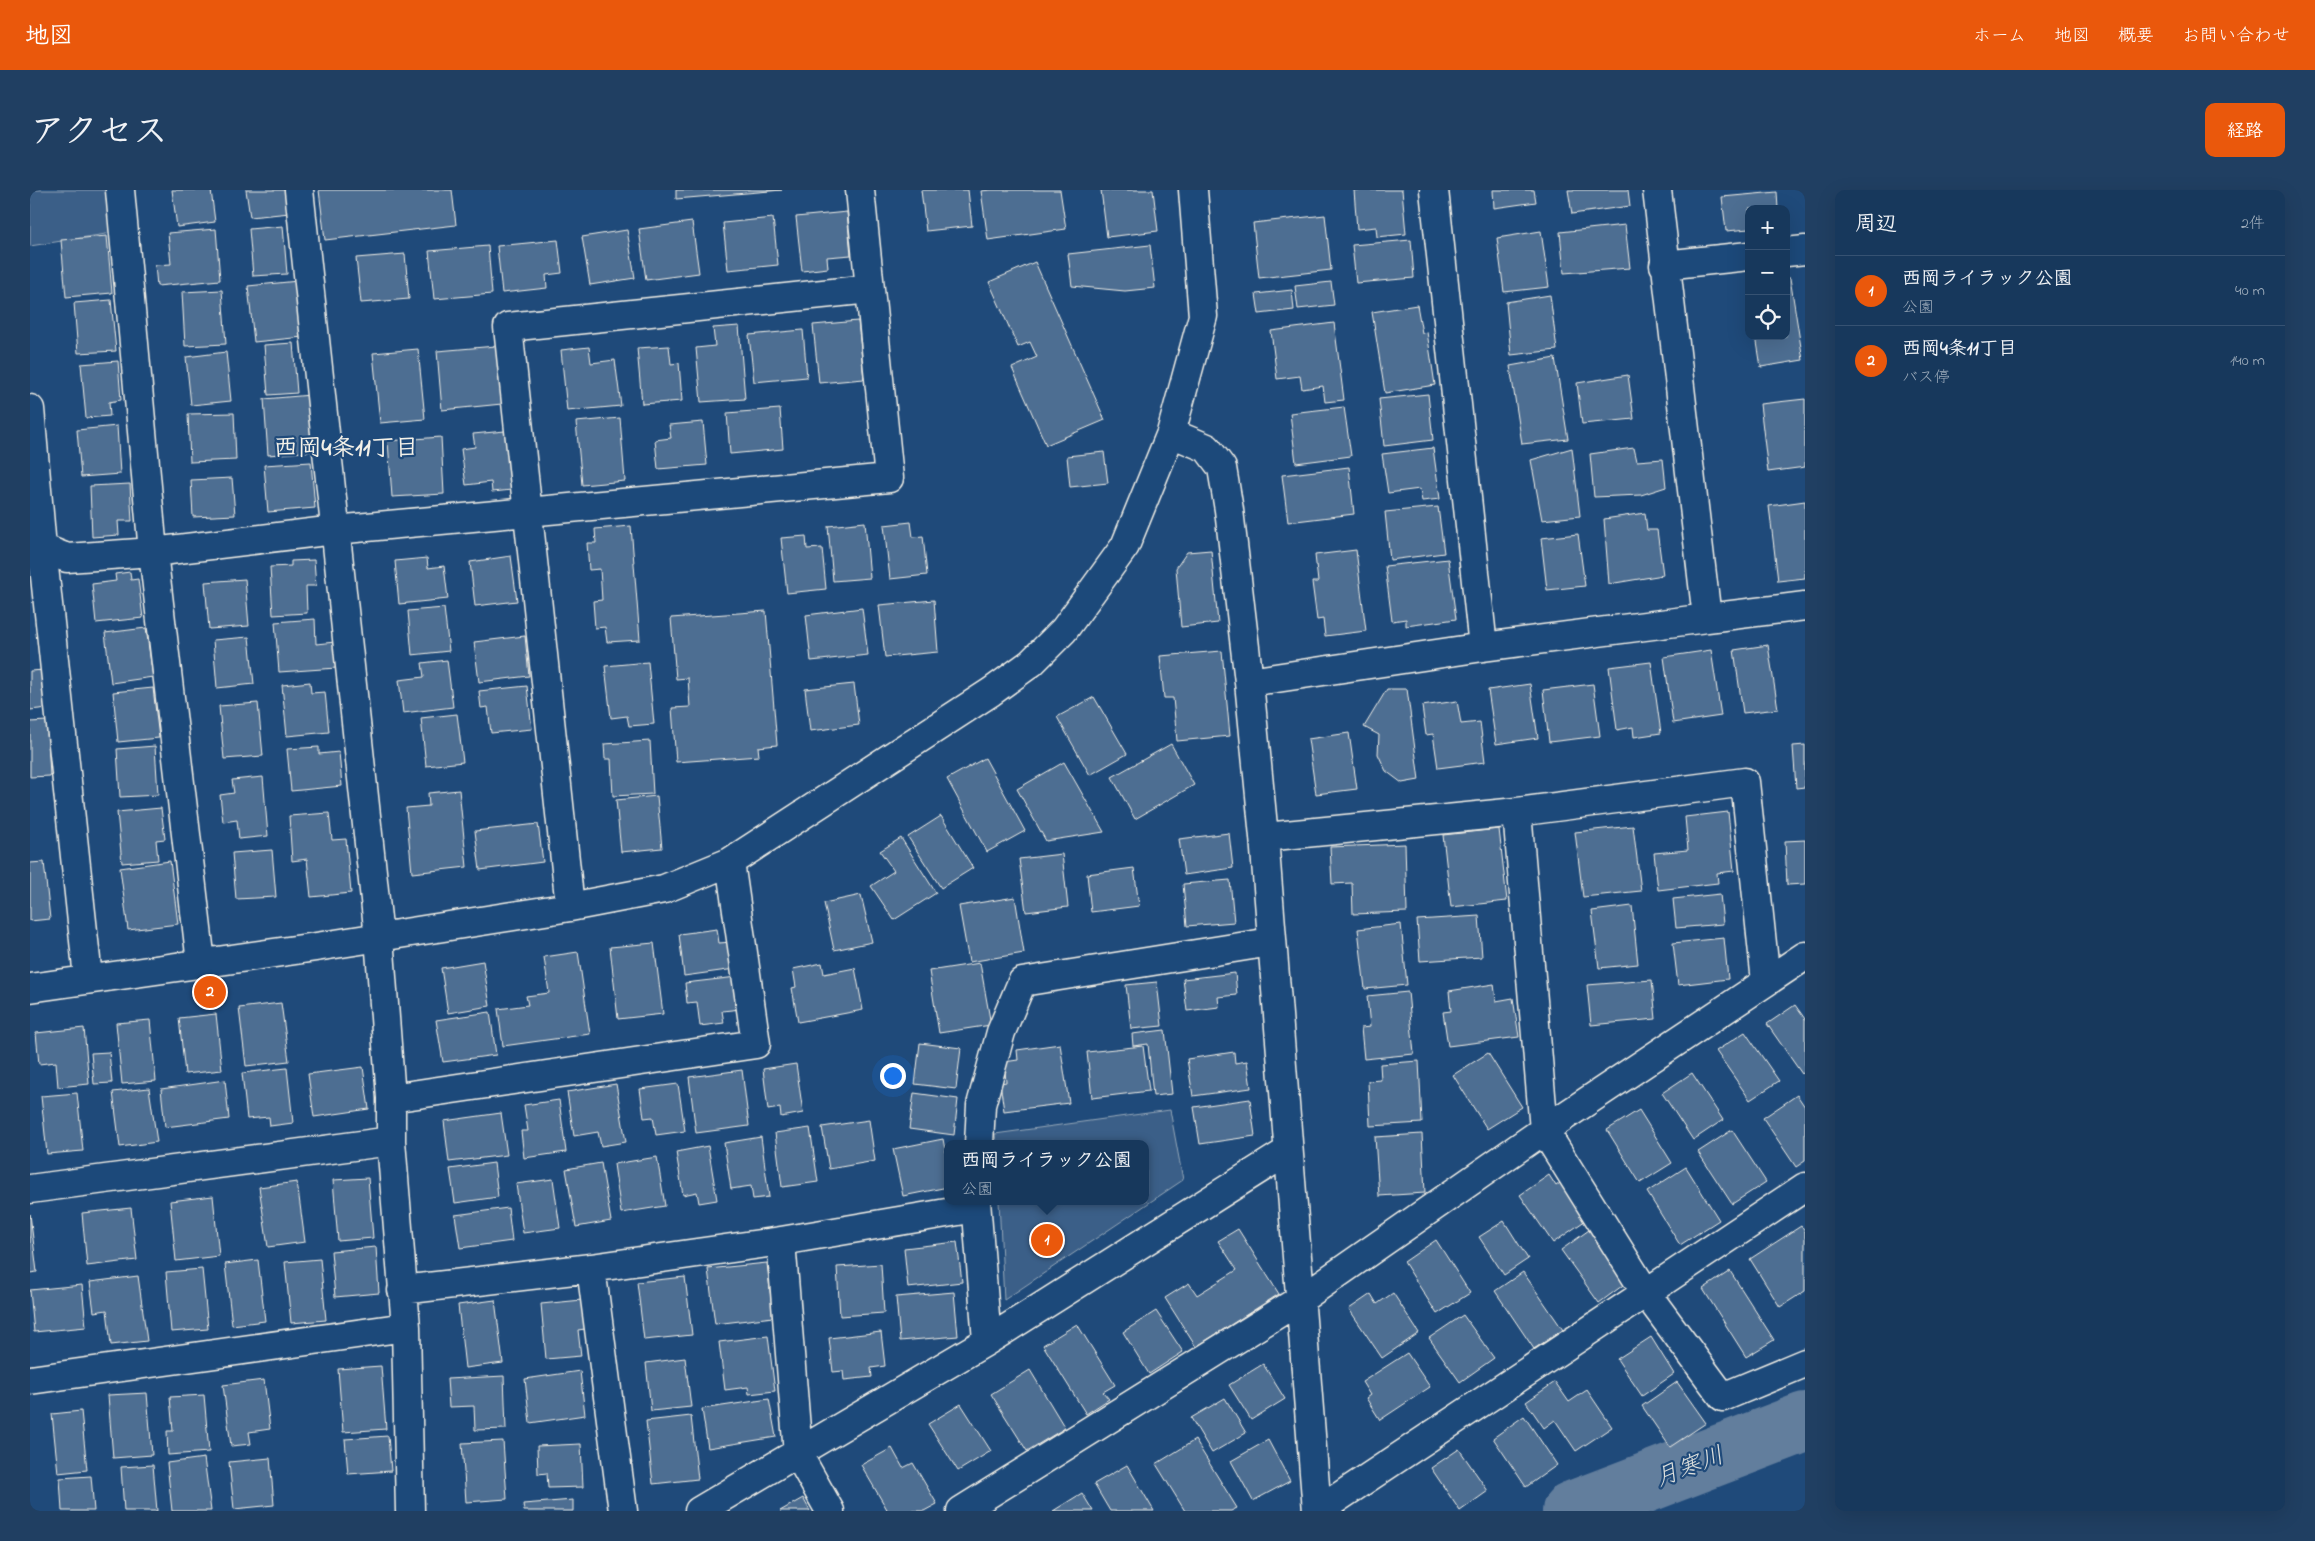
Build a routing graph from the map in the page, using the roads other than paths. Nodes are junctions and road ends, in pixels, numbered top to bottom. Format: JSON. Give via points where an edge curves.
{"nodes":[{"id":1,"x":120,"y":190,"type":"edge"},
{"id":2,"x":299,"y":190,"type":"edge"},
{"id":3,"x":860,"y":190,"type":"edge"},
{"id":4,"x":1193,"y":190,"type":"edge"},
{"id":5,"x":1434,"y":190,"type":"edge"},
{"id":6,"x":1656,"y":190,"type":"edge"},
{"id":7,"x":1805,"y":250,"type":"edge"},
{"id":8,"x":1790,"y":252,"type":"edge"},
{"id":9,"x":1745,"y":256,"type":"edge"},
{"id":10,"x":1664,"y":265,"type":"junction"},
{"id":11,"x":870,"y":289,"type":"junction"},
{"id":12,"x":30,"y":409,"type":"edge"},
{"id":13,"x":1171,"y":432,"type":"junction"},
{"id":14,"x":526,"y":512,"type":"junction"},
{"id":15,"x":335,"y":530,"type":"junction"},
{"id":16,"x":36,"y":549,"type":"edge"},
{"id":17,"x":153,"y":552,"type":"junction"},
{"id":18,"x":1805,"y":606,"type":"edge"},
{"id":19,"x":1706,"y":618,"type":"junction"},
{"id":20,"x":1483,"y":647,"type":"junction"},
{"id":21,"x":1249,"y":682,"type":"junction"},
{"id":22,"x":1517,"y":812,"type":"junction"},
{"id":23,"x":1264,"y":837,"type":"junction"},
{"id":24,"x":730,"y":862,"type":"junction"},
{"id":25,"x":570,"y":907,"type":"junction"},
{"id":26,"x":380,"y":936,"type":"junction"},
{"id":27,"x":1272,"y":942,"type":"junction"},
{"id":28,"x":1805,"y":956,"type":"edge"},
{"id":29,"x":201,"y":963,"type":"junction"},
{"id":30,"x":88,"y":978,"type":"junction"},
{"id":31,"x":1766,"y":982,"type":"junction"},
{"id":32,"x":30,"y":988,"type":"edge"},
{"id":33,"x":391,"y":1098,"type":"junction"},
{"id":34,"x":1544,"y":1130,"type":"junction"},
{"id":35,"x":979,"y":1140,"type":"edge"},
{"id":36,"x":391,"y":1141,"type":"junction"},
{"id":37,"x":1288,"y":1152,"type":"junction"},
{"id":38,"x":1805,"y":1187,"type":"edge"},
{"id":39,"x":30,"y":1189,"type":"edge"},
{"id":40,"x":976,"y":1205,"type":"edge"},
{"id":41,"x":781,"y":1241,"type":"junction"},
{"id":42,"x":591,"y":1268,"type":"junction"},
{"id":43,"x":402,"y":1290,"type":"junction"},
{"id":44,"x":1646,"y":1293,"type":"junction"},
{"id":45,"x":1301,"y":1299,"type":"junction"},
{"id":46,"x":406,"y":1327,"type":"junction"},
{"id":47,"x":987,"y":1341,"type":"junction"},
{"id":48,"x":1805,"y":1363,"type":"edge"},
{"id":49,"x":30,"y":1380,"type":"edge"},
{"id":50,"x":798,"y":1454,"type":"junction"},
{"id":51,"x":410,"y":1511,"type":"edge"},
{"id":52,"x":623,"y":1511,"type":"edge"},
{"id":53,"x":699,"y":1511,"type":"edge"},
{"id":54,"x":830,"y":1511,"type":"edge"},
{"id":55,"x":961,"y":1511,"type":"edge"},
{"id":56,"x":1318,"y":1511,"type":"edge"}],
"edges":[{"from":1,"to":17,"type":"street"},
{"from":2,"to":15,"type":"street"},
{"from":3,"to":11,"type":"street"},
{"from":4,"to":13,"type":"street","via":[[1203,316]]},
{"from":5,"to":20,"type":"street"},
{"from":6,"to":10,"type":"street"},
{"from":7,"to":8,"type":"street"},
{"from":9,"to":10,"type":"street"},
{"from":10,"to":19,"type":"street"},
{"from":11,"to":14,"type":"street","via":[[508,327]]},
{"from":11,"to":14,"type":"street","via":[[889,478]]},
{"from":12,"to":16,"type":"street"},
{"from":13,"to":21,"type":"street","via":[[1207,448],[1222,468]]},
{"from":13,"to":24,"type":"street","via":[[1125,546],[1064,630],[1031,663]]},
{"from":14,"to":15,"type":"street"},
{"from":14,"to":25,"type":"street"},
{"from":15,"to":17,"type":"street"},
{"from":15,"to":26,"type":"street"},
{"from":16,"to":17,"type":"street","via":[[67,558]]},
{"from":16,"to":30,"type":"street"},
{"from":17,"to":29,"type":"street"},
{"from":18,"to":19,"type":"street"},
{"from":19,"to":20,"type":"street"},
{"from":20,"to":21,"type":"street"},
{"from":21,"to":23,"type":"street"},
{"from":22,"to":23,"type":"street"},
{"from":22,"to":31,"type":"street","via":[[1745,782]]},
{"from":22,"to":34,"type":"street"},
{"from":23,"to":27,"type":"street"},
{"from":24,"to":25,"type":"street","via":[[664,888]]},
{"from":24,"to":33,"type":"street","via":[[756,1044]]},
{"from":25,"to":26,"type":"street"},
{"from":26,"to":29,"type":"street"},
{"from":26,"to":33,"type":"street"},
{"from":27,"to":35,"type":"street","via":[[1022,982],[1001,1032],[983,1096]]},
{"from":27,"to":37,"type":"street"},
{"from":28,"to":31,"type":"street"},
{"from":29,"to":30,"type":"street"},
{"from":30,"to":32,"type":"street"},
{"from":31,"to":34,"type":"street"},
{"from":33,"to":36,"type":"street"},
{"from":34,"to":44,"type":"street"},
{"from":34,"to":45,"type":"street"},
{"from":36,"to":39,"type":"street"},
{"from":36,"to":43,"type":"street"},
{"from":37,"to":45,"type":"street"},
{"from":37,"to":47,"type":"street"},
{"from":38,"to":44,"type":"street"},
{"from":40,"to":41,"type":"street"},
{"from":40,"to":47,"type":"street"},
{"from":41,"to":42,"type":"street"},
{"from":41,"to":50,"type":"street"},
{"from":42,"to":43,"type":"street"},
{"from":42,"to":52,"type":"street"},
{"from":43,"to":46,"type":"street"},
{"from":44,"to":48,"type":"street","via":[[1723,1397]]},
{"from":44,"to":56,"type":"street"},
{"from":45,"to":55,"type":"street"},
{"from":45,"to":56,"type":"street"},
{"from":46,"to":49,"type":"street"},
{"from":46,"to":51,"type":"street"},
{"from":47,"to":50,"type":"street"},
{"from":50,"to":53,"type":"street"},
{"from":50,"to":54,"type":"street"}]}
